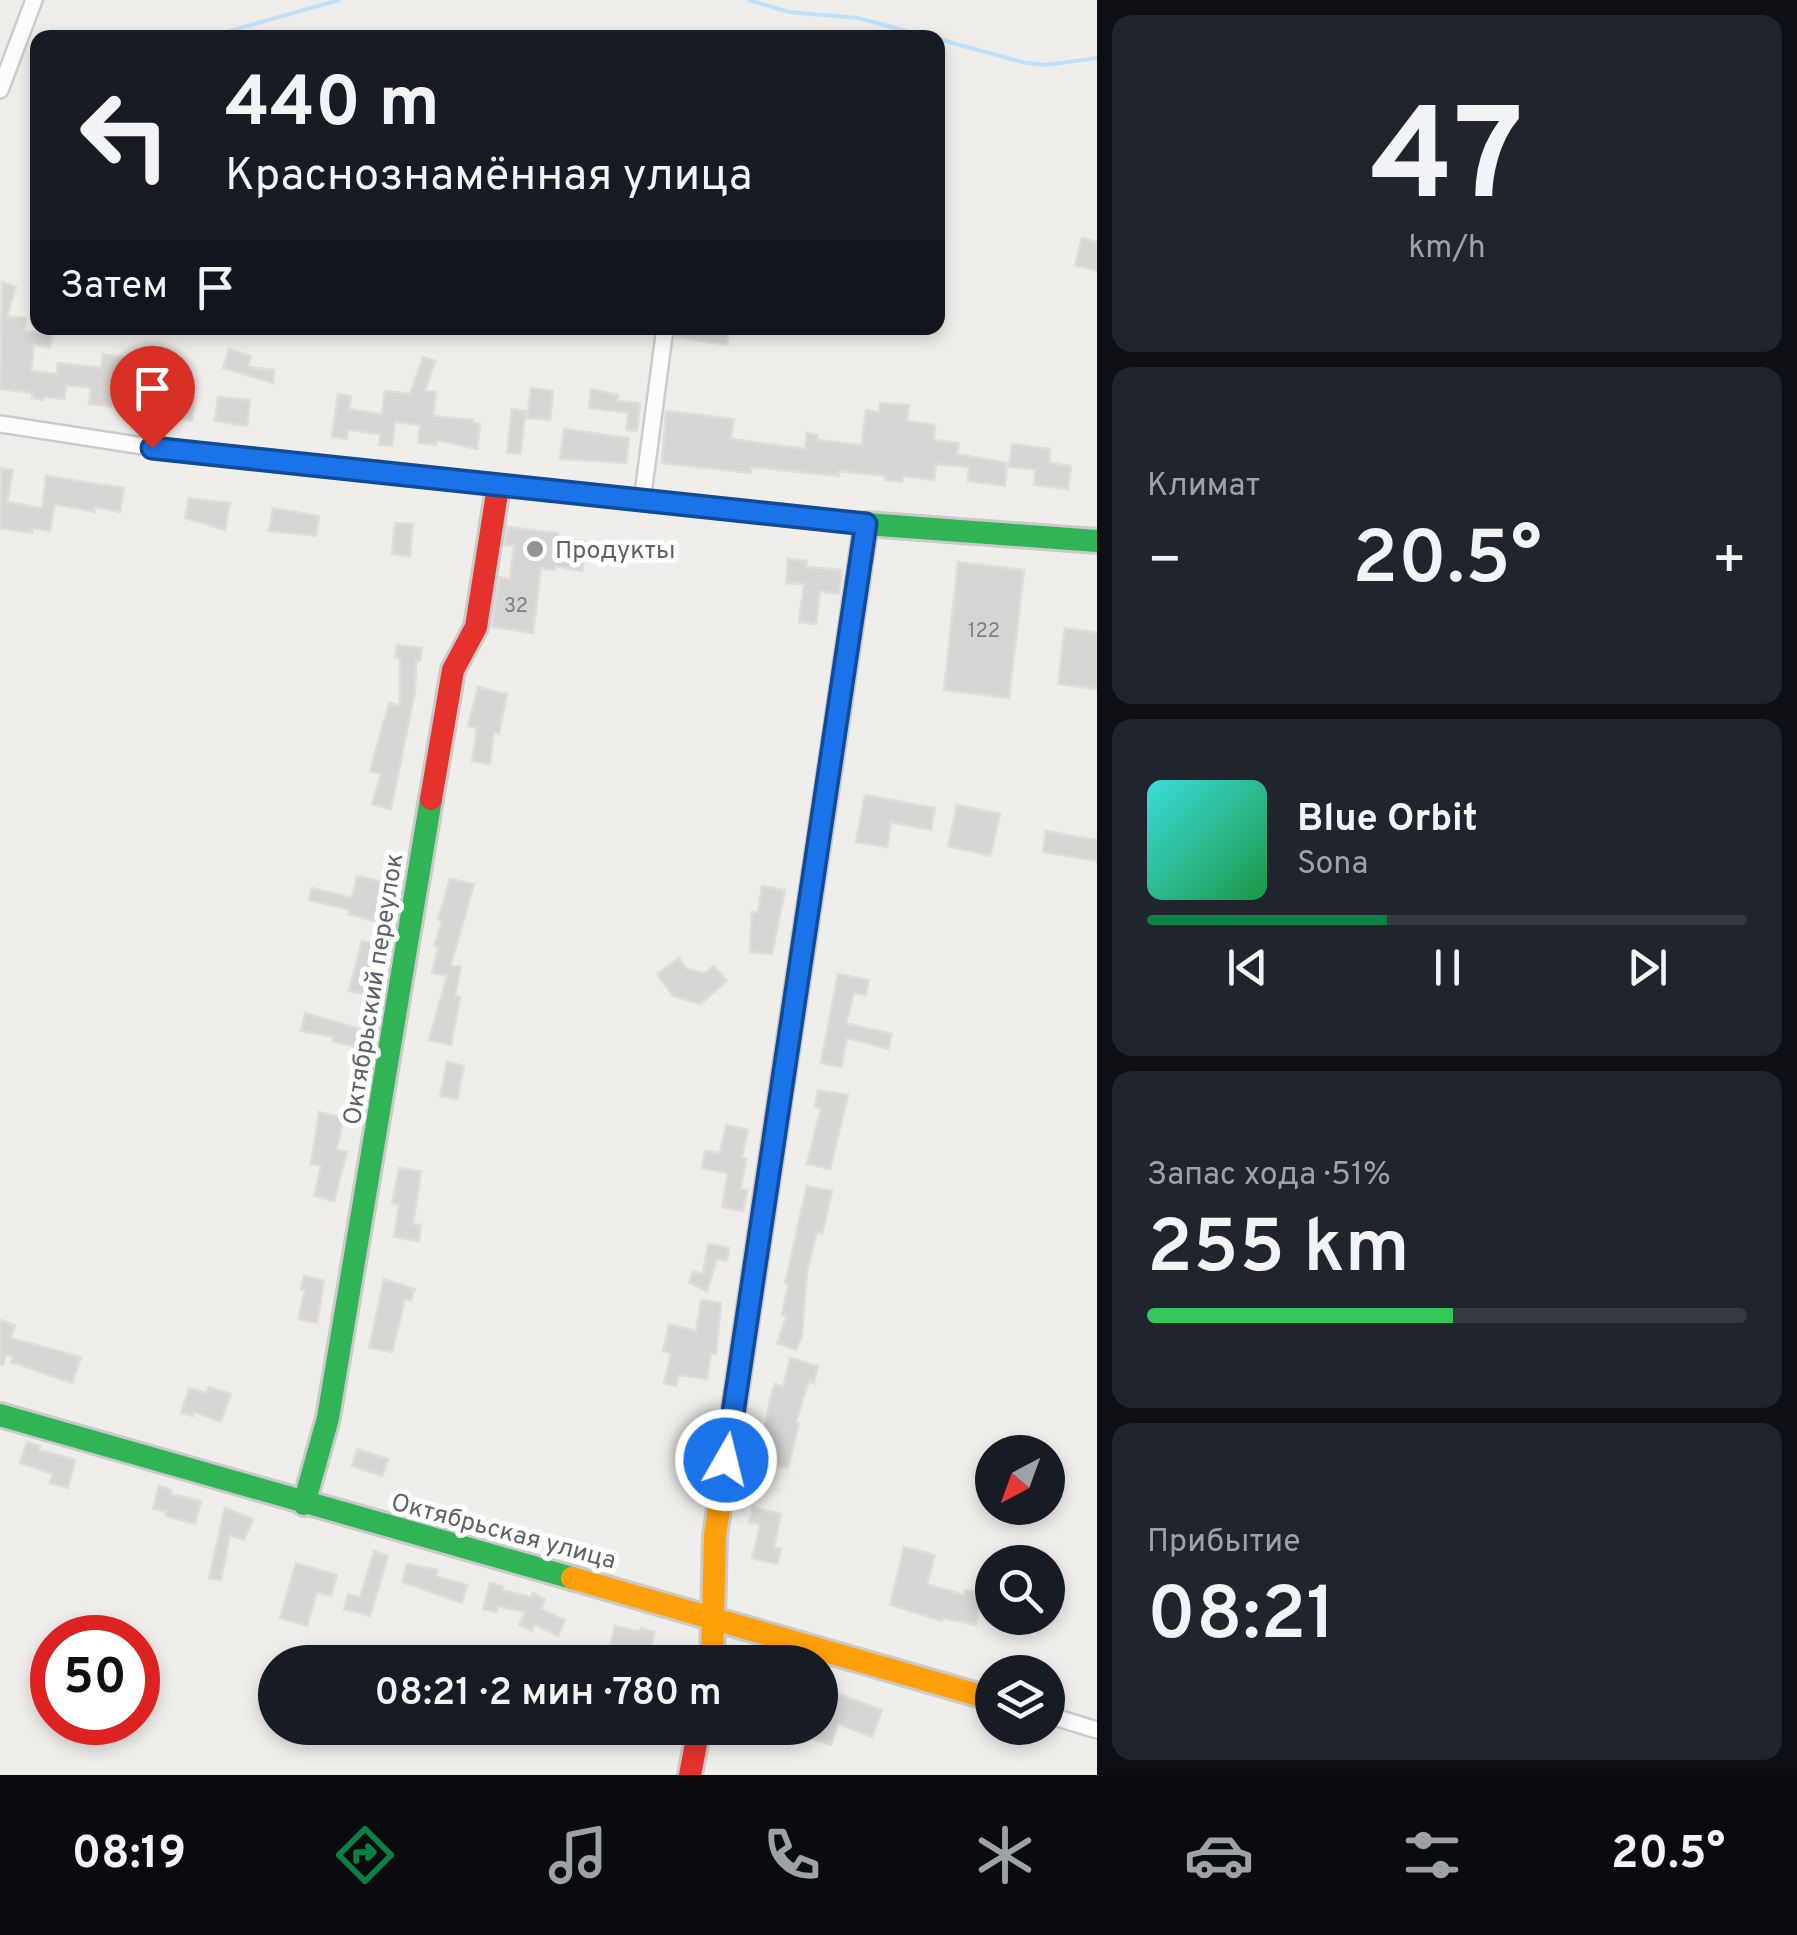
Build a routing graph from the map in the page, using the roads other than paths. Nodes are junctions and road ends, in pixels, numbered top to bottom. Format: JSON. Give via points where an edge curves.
{"nodes":[{"id":1,"x":34,"y":0,"type":"edge"},
{"id":2,"x":0,"y":90,"type":"edge"},
{"id":3,"x":664,"y":335,"type":"edge"},
{"id":4,"x":0,"y":424,"type":"edge"},
{"id":5,"x":498,"y":487,"type":"junction"},
{"id":6,"x":642,"y":501,"type":"junction"},
{"id":7,"x":866,"y":524,"type":"junction"},
{"id":8,"x":1097,"y":541,"type":"edge"},
{"id":9,"x":0,"y":1415,"type":"edge"},
{"id":10,"x":304,"y":1504,"type":"junction"},
{"id":11,"x":714,"y":1615,"type":"junction"},
{"id":12,"x":713,"y":1645,"type":"edge"},
{"id":13,"x":975,"y":1694,"type":"edge"},
{"id":14,"x":1065,"y":1721,"type":"edge"},
{"id":15,"x":1097,"y":1730,"type":"edge"},
{"id":16,"x":696,"y":1745,"type":"edge"},
{"id":17,"x":690,"y":1775,"type":"edge"}],
"edges":[{"from":1,"to":2,"type":"street"},
{"from":3,"to":6,"type":"street"},
{"from":4,"to":5,"type":"street"},
{"from":5,"to":6,"type":"street"},
{"from":5,"to":10,"type":"street","name":"Октябрьский переулок","via":[[476,628],[453,670],[328,1418]]},
{"from":6,"to":7,"type":"street"},
{"from":7,"to":8,"type":"street"},
{"from":7,"to":11,"type":"street","via":[[715,1535]]},
{"from":9,"to":10,"type":"street","name":"Октябрьская улица"},
{"from":10,"to":11,"type":"street","name":"Октябрьская улица"},
{"from":11,"to":12,"type":"street"},
{"from":11,"to":13,"type":"street","name":"Октябрьская улица"},
{"from":14,"to":15,"type":"street"},
{"from":16,"to":17,"type":"street"}]}
